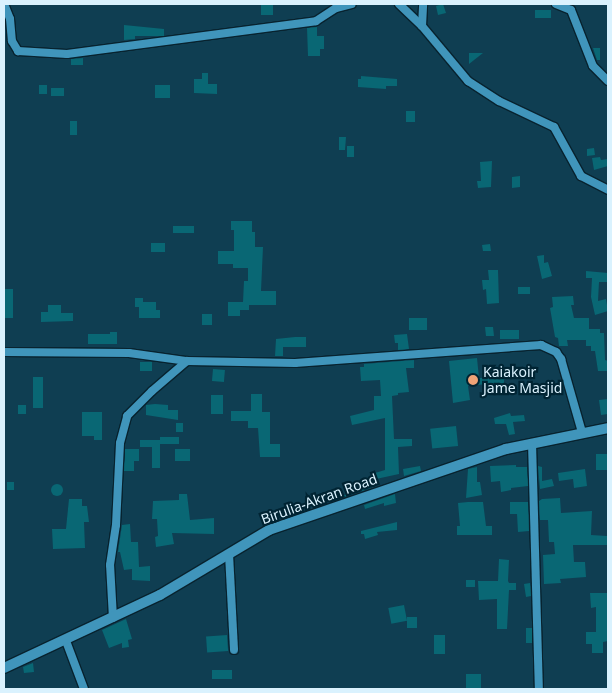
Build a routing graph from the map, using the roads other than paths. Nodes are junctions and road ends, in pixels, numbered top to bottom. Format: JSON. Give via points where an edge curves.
{"nodes":[{"id":1,"x":4,"y":4,"type":"edge"},
{"id":2,"x":352,"y":4,"type":"edge"},
{"id":3,"x":399,"y":4,"type":"edge"},
{"id":4,"x":423,"y":4,"type":"edge"},
{"id":5,"x":556,"y":4,"type":"edge"},
{"id":6,"x":422,"y":26,"type":"junction"},
{"id":7,"x":608,"y":81,"type":"edge"},
{"id":8,"x":608,"y":188,"type":"edge"},
{"id":9,"x":4,"y":352,"type":"edge"},
{"id":10,"x":187,"y":361,"type":"junction"},
{"id":11,"x":608,"y":428,"type":"edge"},
{"id":12,"x":582,"y":432,"type":"junction"},
{"id":13,"x":532,"y":443,"type":"junction"},
{"id":14,"x":230,"y":554,"type":"junction"},
{"id":15,"x":113,"y":618,"type":"junction"},
{"id":16,"x":66,"y":641,"type":"junction"},
{"id":17,"x":234,"y":650,"type":"dead end"},
{"id":18,"x":4,"y":668,"type":"edge"},
{"id":19,"x":84,"y":689,"type":"edge"},
{"id":20,"x":539,"y":689,"type":"edge"}],
"edges":[{"from":1,"to":2,"type":"street","via":[[10,19],[12,41],[18,52],[67,54],[316,21],[336,8]]},
{"from":3,"to":6,"type":"street"},
{"from":4,"to":6,"type":"street"},
{"from":5,"to":7,"type":"street","via":[[571,10],[593,66]]},
{"from":6,"to":8,"type":"street","via":[[468,81],[499,101],[554,127],[582,176]]},
{"from":9,"to":10,"type":"street","via":[[129,353]]},
{"from":10,"to":12,"type":"street","via":[[295,362],[541,345],[556,352],[561,359]]},
{"from":10,"to":15,"type":"street","via":[[127,416],[120,442],[116,525],[110,565]]},
{"from":11,"to":12,"type":"street","name":"Birulia-Akran Road"},
{"from":12,"to":13,"type":"street","name":"Birulia-Akran Road"},
{"from":13,"to":14,"type":"street","name":"Birulia-Akran Road","via":[[438,470],[269,530]]},
{"from":13,"to":20,"type":"street"},
{"from":14,"to":15,"type":"street","name":"Birulia-Akran Road"},
{"from":14,"to":17,"type":"street"},
{"from":15,"to":16,"type":"street","name":"Birulia-Akran Road"},
{"from":16,"to":18,"type":"street","name":"Birulia-Akran Road"},
{"from":16,"to":19,"type":"street"}]}
